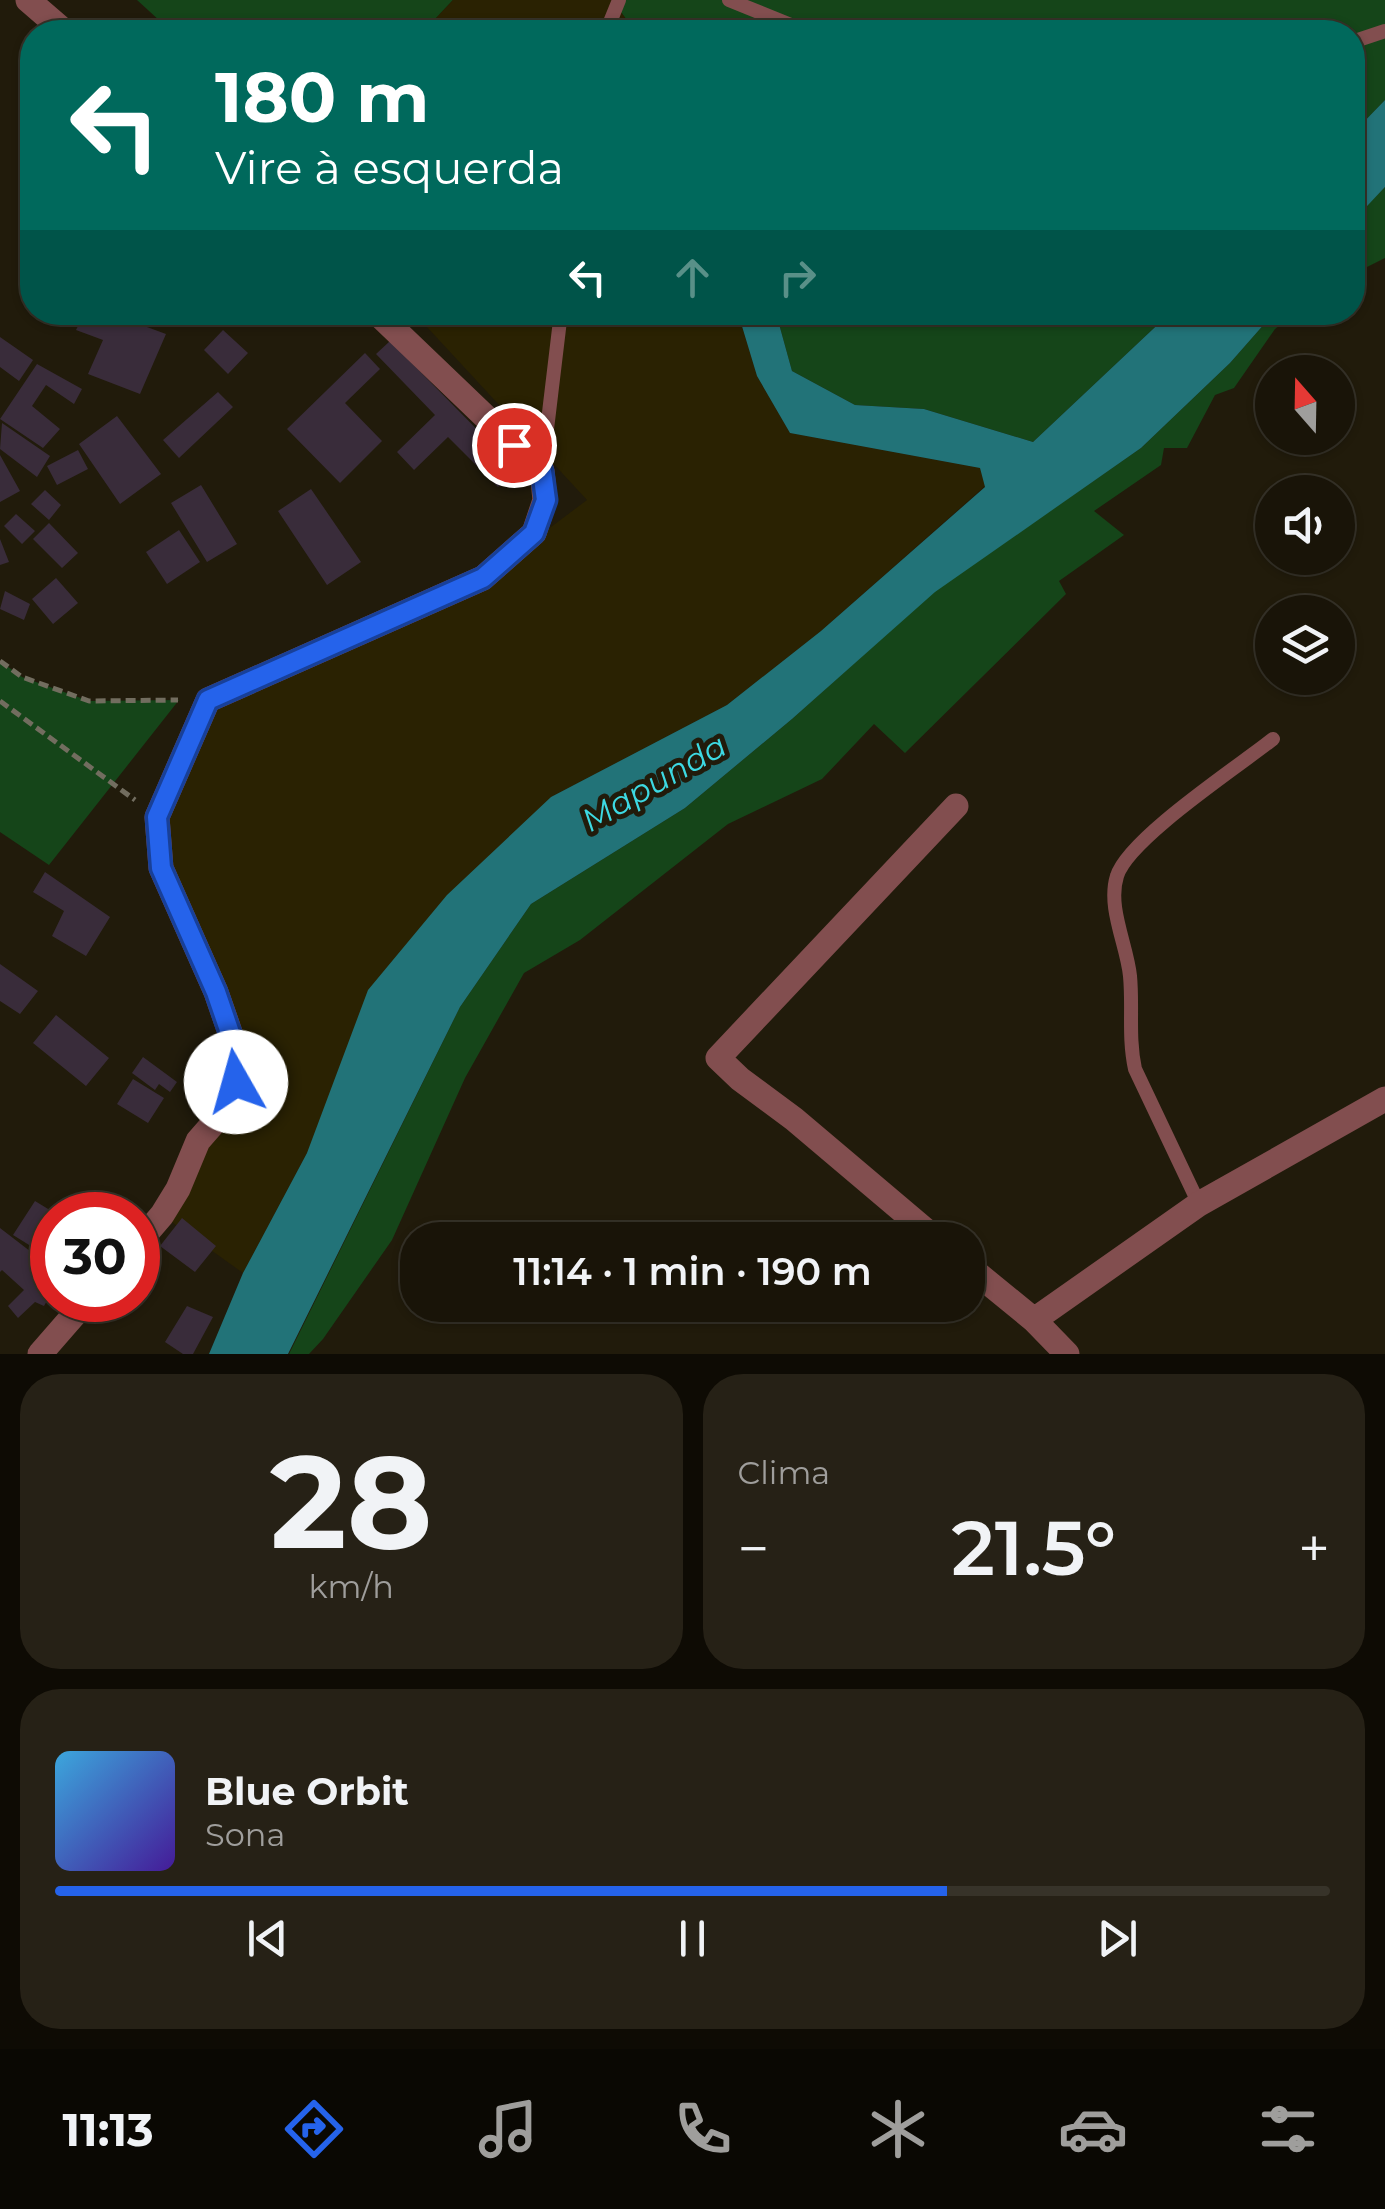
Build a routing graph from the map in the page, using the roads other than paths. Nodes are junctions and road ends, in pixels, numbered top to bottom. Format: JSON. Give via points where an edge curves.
{"nodes":[{"id":1,"x":28,"y":0,"type":"edge"},
{"id":2,"x":729,"y":0,"type":"edge"},
{"id":3,"x":52,"y":20,"type":"edge"},
{"id":4,"x":778,"y":20,"type":"edge"},
{"id":5,"x":390,"y":325,"type":"edge"},
{"id":6,"x":559,"y":325,"type":"edge"},
{"id":7,"x":542,"y":471,"type":"junction"},
{"id":8,"x":1274,"y":739,"type":"dead end"},
{"id":9,"x":956,"y":806,"type":"dead end"},
{"id":10,"x":1385,"y":1099,"type":"edge"},
{"id":11,"x":1199,"y":1204,"type":"junction"},
{"id":12,"x":160,"y":1217,"type":"edge"},
{"id":13,"x":917,"y":1222,"type":"edge"},
{"id":14,"x":985,"y":1280,"type":"edge"},
{"id":15,"x":1034,"y":1320,"type":"junction"},
{"id":16,"x":68,"y":1322,"type":"edge"},
{"id":17,"x":40,"y":1354,"type":"edge"},
{"id":18,"x":1067,"y":1354,"type":"edge"}],
"edges":[{"from":1,"to":3,"type":"street"},
{"from":2,"to":4,"type":"lane"},
{"from":5,"to":7,"type":"street"},
{"from":6,"to":7,"type":"lane"},
{"from":7,"to":12,"type":"street","via":[[546,500],[534,533],[483,578],[208,700],[157,817],[161,868],[240,1062],[232,1102],[198,1141]]},
{"from":8,"to":11,"type":"lane","via":[[1138,844],[1117,874],[1114,897],[1130,976],[1135,1069]]},
{"from":9,"to":13,"type":"street","via":[[718,1058]]},
{"from":10,"to":11,"type":"street"},
{"from":11,"to":15,"type":"street"},
{"from":14,"to":15,"type":"street"},
{"from":15,"to":18,"type":"street"},
{"from":16,"to":17,"type":"street"}]}
